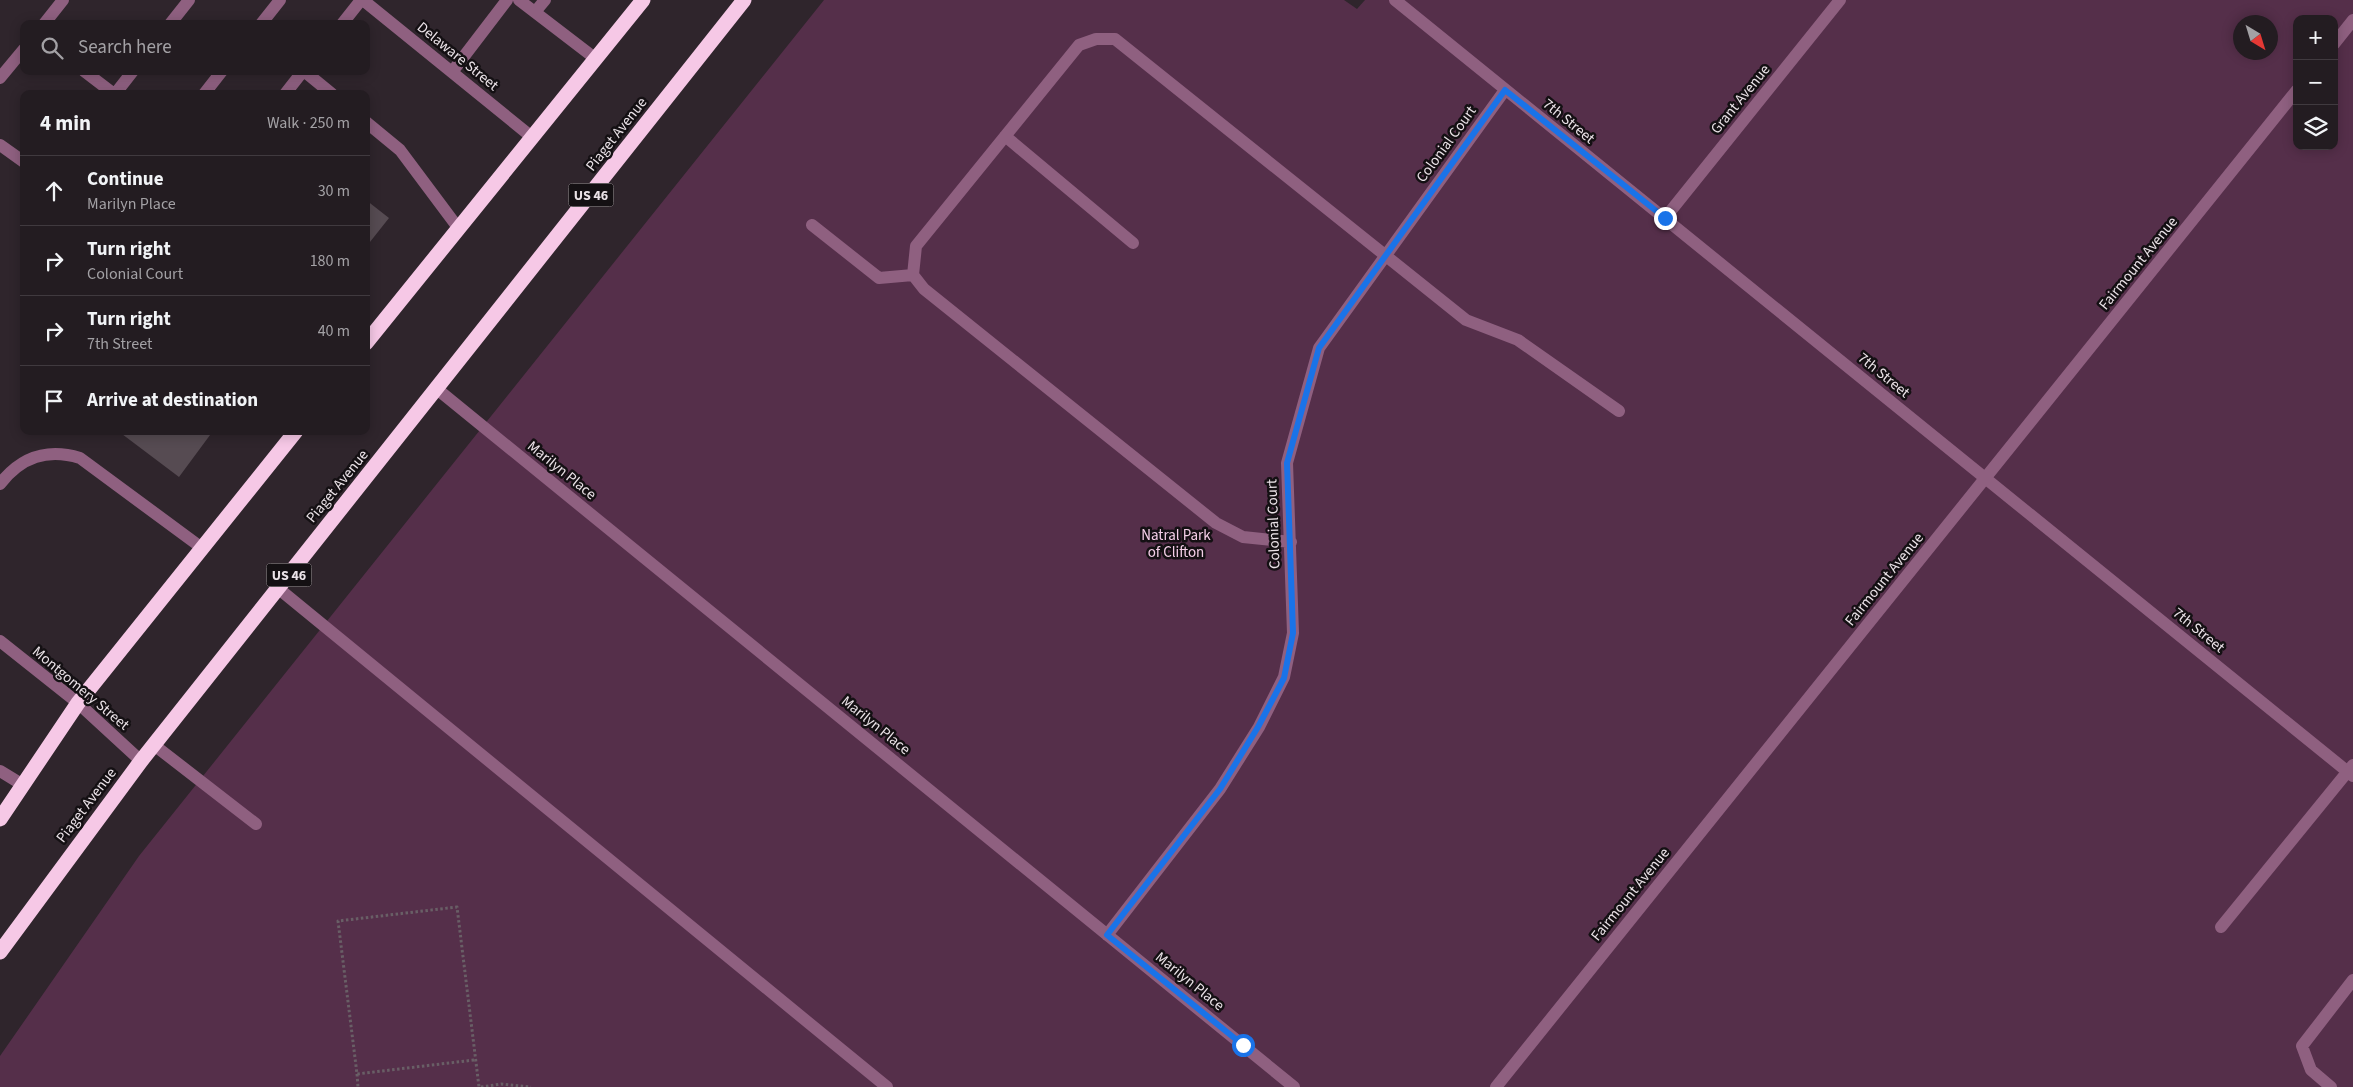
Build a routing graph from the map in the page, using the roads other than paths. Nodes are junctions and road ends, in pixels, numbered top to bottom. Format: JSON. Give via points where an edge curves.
{"nodes":[{"id":1,"x":63,"y":0,"type":"edge"},
{"id":2,"x":188,"y":0,"type":"edge"},
{"id":3,"x":280,"y":0,"type":"edge"},
{"id":4,"x":362,"y":0,"type":"edge"},
{"id":5,"x":508,"y":0,"type":"edge"},
{"id":6,"x":519,"y":0,"type":"edge"},
{"id":7,"x":545,"y":0,"type":"edge"},
{"id":8,"x":644,"y":0,"type":"edge"},
{"id":9,"x":744,"y":0,"type":"edge"},
{"id":10,"x":1395,"y":0,"type":"edge"},
{"id":11,"x":1840,"y":0,"type":"edge"},
{"id":12,"x":535,"y":12,"type":"junction"},
{"id":13,"x":47,"y":20,"type":"edge"},
{"id":14,"x":173,"y":20,"type":"edge"},
{"id":15,"x":264,"y":20,"type":"edge"},
{"id":16,"x":345,"y":20,"type":"edge"},
{"id":17,"x":2353,"y":20,"type":"edge"},
{"id":18,"x":2338,"y":39,"type":"edge"},
{"id":19,"x":20,"y":53,"type":"edge"},
{"id":20,"x":596,"y":59,"type":"junction"},
{"id":21,"x":452,"y":72,"type":"junction"},
{"id":22,"x":89,"y":75,"type":"edge"},
{"id":23,"x":130,"y":75,"type":"edge"},
{"id":24,"x":219,"y":75,"type":"edge"},
{"id":25,"x":301,"y":75,"type":"edge"},
{"id":26,"x":309,"y":75,"type":"edge"},
{"id":27,"x":0,"y":78,"type":"edge"},
{"id":28,"x":110,"y":90,"type":"edge"},
{"id":29,"x":118,"y":90,"type":"edge"},
{"id":30,"x":207,"y":90,"type":"edge"},
{"id":31,"x":288,"y":90,"type":"edge"},
{"id":32,"x":327,"y":90,"type":"edge"},
{"id":33,"x":1505,"y":90,"type":"junction"},
{"id":34,"x":2293,"y":95,"type":"edge"},
{"id":35,"x":370,"y":125,"type":"edge"},
{"id":36,"x":1005,"y":136,"type":"junction"},
{"id":37,"x":533,"y":138,"type":"junction"},
{"id":38,"x":0,"y":144,"type":"edge"},
{"id":39,"x":20,"y":159,"type":"edge"},
{"id":40,"x":1665,"y":218,"type":"junction"},
{"id":41,"x":812,"y":226,"type":"dead end"},
{"id":42,"x":459,"y":229,"type":"junction"},
{"id":43,"x":1133,"y":244,"type":"dead end"},
{"id":44,"x":1386,"y":256,"type":"junction"},
{"id":45,"x":913,"y":275,"type":"junction"},
{"id":46,"x":370,"y":338,"type":"edge"},
{"id":47,"x":437,"y":389,"type":"junction"},
{"id":48,"x":1619,"y":411,"type":"dead end"},
{"id":49,"x":293,"y":435,"type":"edge"},
{"id":50,"x":1985,"y":478,"type":"junction"},
{"id":51,"x":0,"y":484,"type":"edge"},
{"id":52,"x":1290,"y":542,"type":"junction"},
{"id":53,"x":202,"y":548,"type":"junction"},
{"id":54,"x":279,"y":589,"type":"junction"},
{"id":55,"x":0,"y":640,"type":"edge"},
{"id":56,"x":78,"y":703,"type":"junction"},
{"id":57,"x":154,"y":745,"type":"junction"},
{"id":58,"x":141,"y":761,"type":"junction"},
{"id":59,"x":0,"y":771,"type":"edge"},
{"id":60,"x":2351,"y":771,"type":"edge"},
{"id":61,"x":23,"y":785,"type":"junction"},
{"id":62,"x":0,"y":819,"type":"edge"},
{"id":63,"x":256,"y":824,"type":"dead end"},
{"id":64,"x":2222,"y":927,"type":"dead end"},
{"id":65,"x":1107,"y":935,"type":"junction"},
{"id":66,"x":0,"y":952,"type":"edge"},
{"id":67,"x":2353,"y":980,"type":"edge"},
{"id":68,"x":886,"y":1087,"type":"edge"},
{"id":69,"x":1294,"y":1087,"type":"edge"},
{"id":70,"x":1496,"y":1087,"type":"edge"},
{"id":71,"x":2332,"y":1087,"type":"edge"}],
"edges":[{"from":1,"to":13,"type":"street"},
{"from":2,"to":14,"type":"street"},
{"from":3,"to":15,"type":"street"},
{"from":4,"to":16,"type":"street"},
{"from":4,"to":21,"type":"street","name":"Delaware Street"},
{"from":5,"to":21,"type":"street"},
{"from":6,"to":12,"type":"street"},
{"from":7,"to":12,"type":"street"},
{"from":8,"to":20,"type":"highway"},
{"from":9,"to":47,"type":"highway","name":"Piaget Avenue","number":"US 46"},
{"from":10,"to":33,"type":"street","name":"7th Street"},
{"from":11,"to":40,"type":"street","name":"Grant Avenue"},
{"from":12,"to":20,"type":"street"},
{"from":17,"to":18,"type":"street"},
{"from":19,"to":27,"type":"street"},
{"from":20,"to":37,"type":"highway"},
{"from":21,"to":37,"type":"street","name":"Delaware Street"},
{"from":22,"to":28,"type":"street"},
{"from":23,"to":29,"type":"street"},
{"from":24,"to":30,"type":"street"},
{"from":25,"to":31,"type":"street"},
{"from":26,"to":32,"type":"street"},
{"from":33,"to":40,"type":"street","name":"7th Street"},
{"from":33,"to":44,"type":"street","name":"Colonial Court"},
{"from":34,"to":50,"type":"street","name":"Fairmount Avenue"},
{"from":35,"to":42,"type":"street","via":[[400,150]]},
{"from":36,"to":43,"type":"street"},
{"from":36,"to":44,"type":"street","via":[[1079,45],[1096,39],[1114,39]]},
{"from":36,"to":45,"type":"street","via":[[916,246]]},
{"from":37,"to":42,"type":"highway"},
{"from":38,"to":39,"type":"street"},
{"from":40,"to":50,"type":"street","name":"7th Street"},
{"from":41,"to":45,"type":"street","via":[[879,278]]},
{"from":42,"to":46,"type":"highway"},
{"from":44,"to":48,"type":"street","via":[[1466,320],[1518,340]]},
{"from":44,"to":52,"type":"street","name":"Colonial Court","via":[[1319,348],[1287,463]]},
{"from":45,"to":52,"type":"street","via":[[924,289],[1216,524],[1243,537]]},
{"from":47,"to":54,"type":"highway","name":"Piaget Avenue","number":"US 46"},
{"from":47,"to":65,"type":"street","name":"Marilyn Place"},
{"from":49,"to":53,"type":"highway"},
{"from":50,"to":60,"type":"street","name":"7th Street"},
{"from":50,"to":70,"type":"street","name":"Fairmount Avenue"},
{"from":51,"to":53,"type":"street","via":[[12,470],[40,455],[62,453],[80,458]]},
{"from":52,"to":65,"type":"street","name":"Colonial Court","via":[[1293,633],[1284,678],[1220,789]]},
{"from":53,"to":56,"type":"highway"},
{"from":54,"to":57,"type":"highway","name":"Piaget Avenue","number":"US 46"},
{"from":54,"to":68,"type":"street"},
{"from":55,"to":56,"type":"street","name":"Montgomery Street"},
{"from":56,"to":58,"type":"street","name":"Montgomery Street"},
{"from":56,"to":61,"type":"highway"},
{"from":57,"to":58,"type":"highway","name":"Piaget Avenue","number":"US 46"},
{"from":57,"to":63,"type":"street"},
{"from":58,"to":66,"type":"highway","name":"Piaget Avenue","number":"US 46"},
{"from":59,"to":61,"type":"street"},
{"from":60,"to":64,"type":"street"},
{"from":61,"to":62,"type":"highway"},
{"from":65,"to":69,"type":"street","name":"Marilyn Place"},
{"from":67,"to":71,"type":"street","via":[[2302,1046],[2311,1070]]}]}
